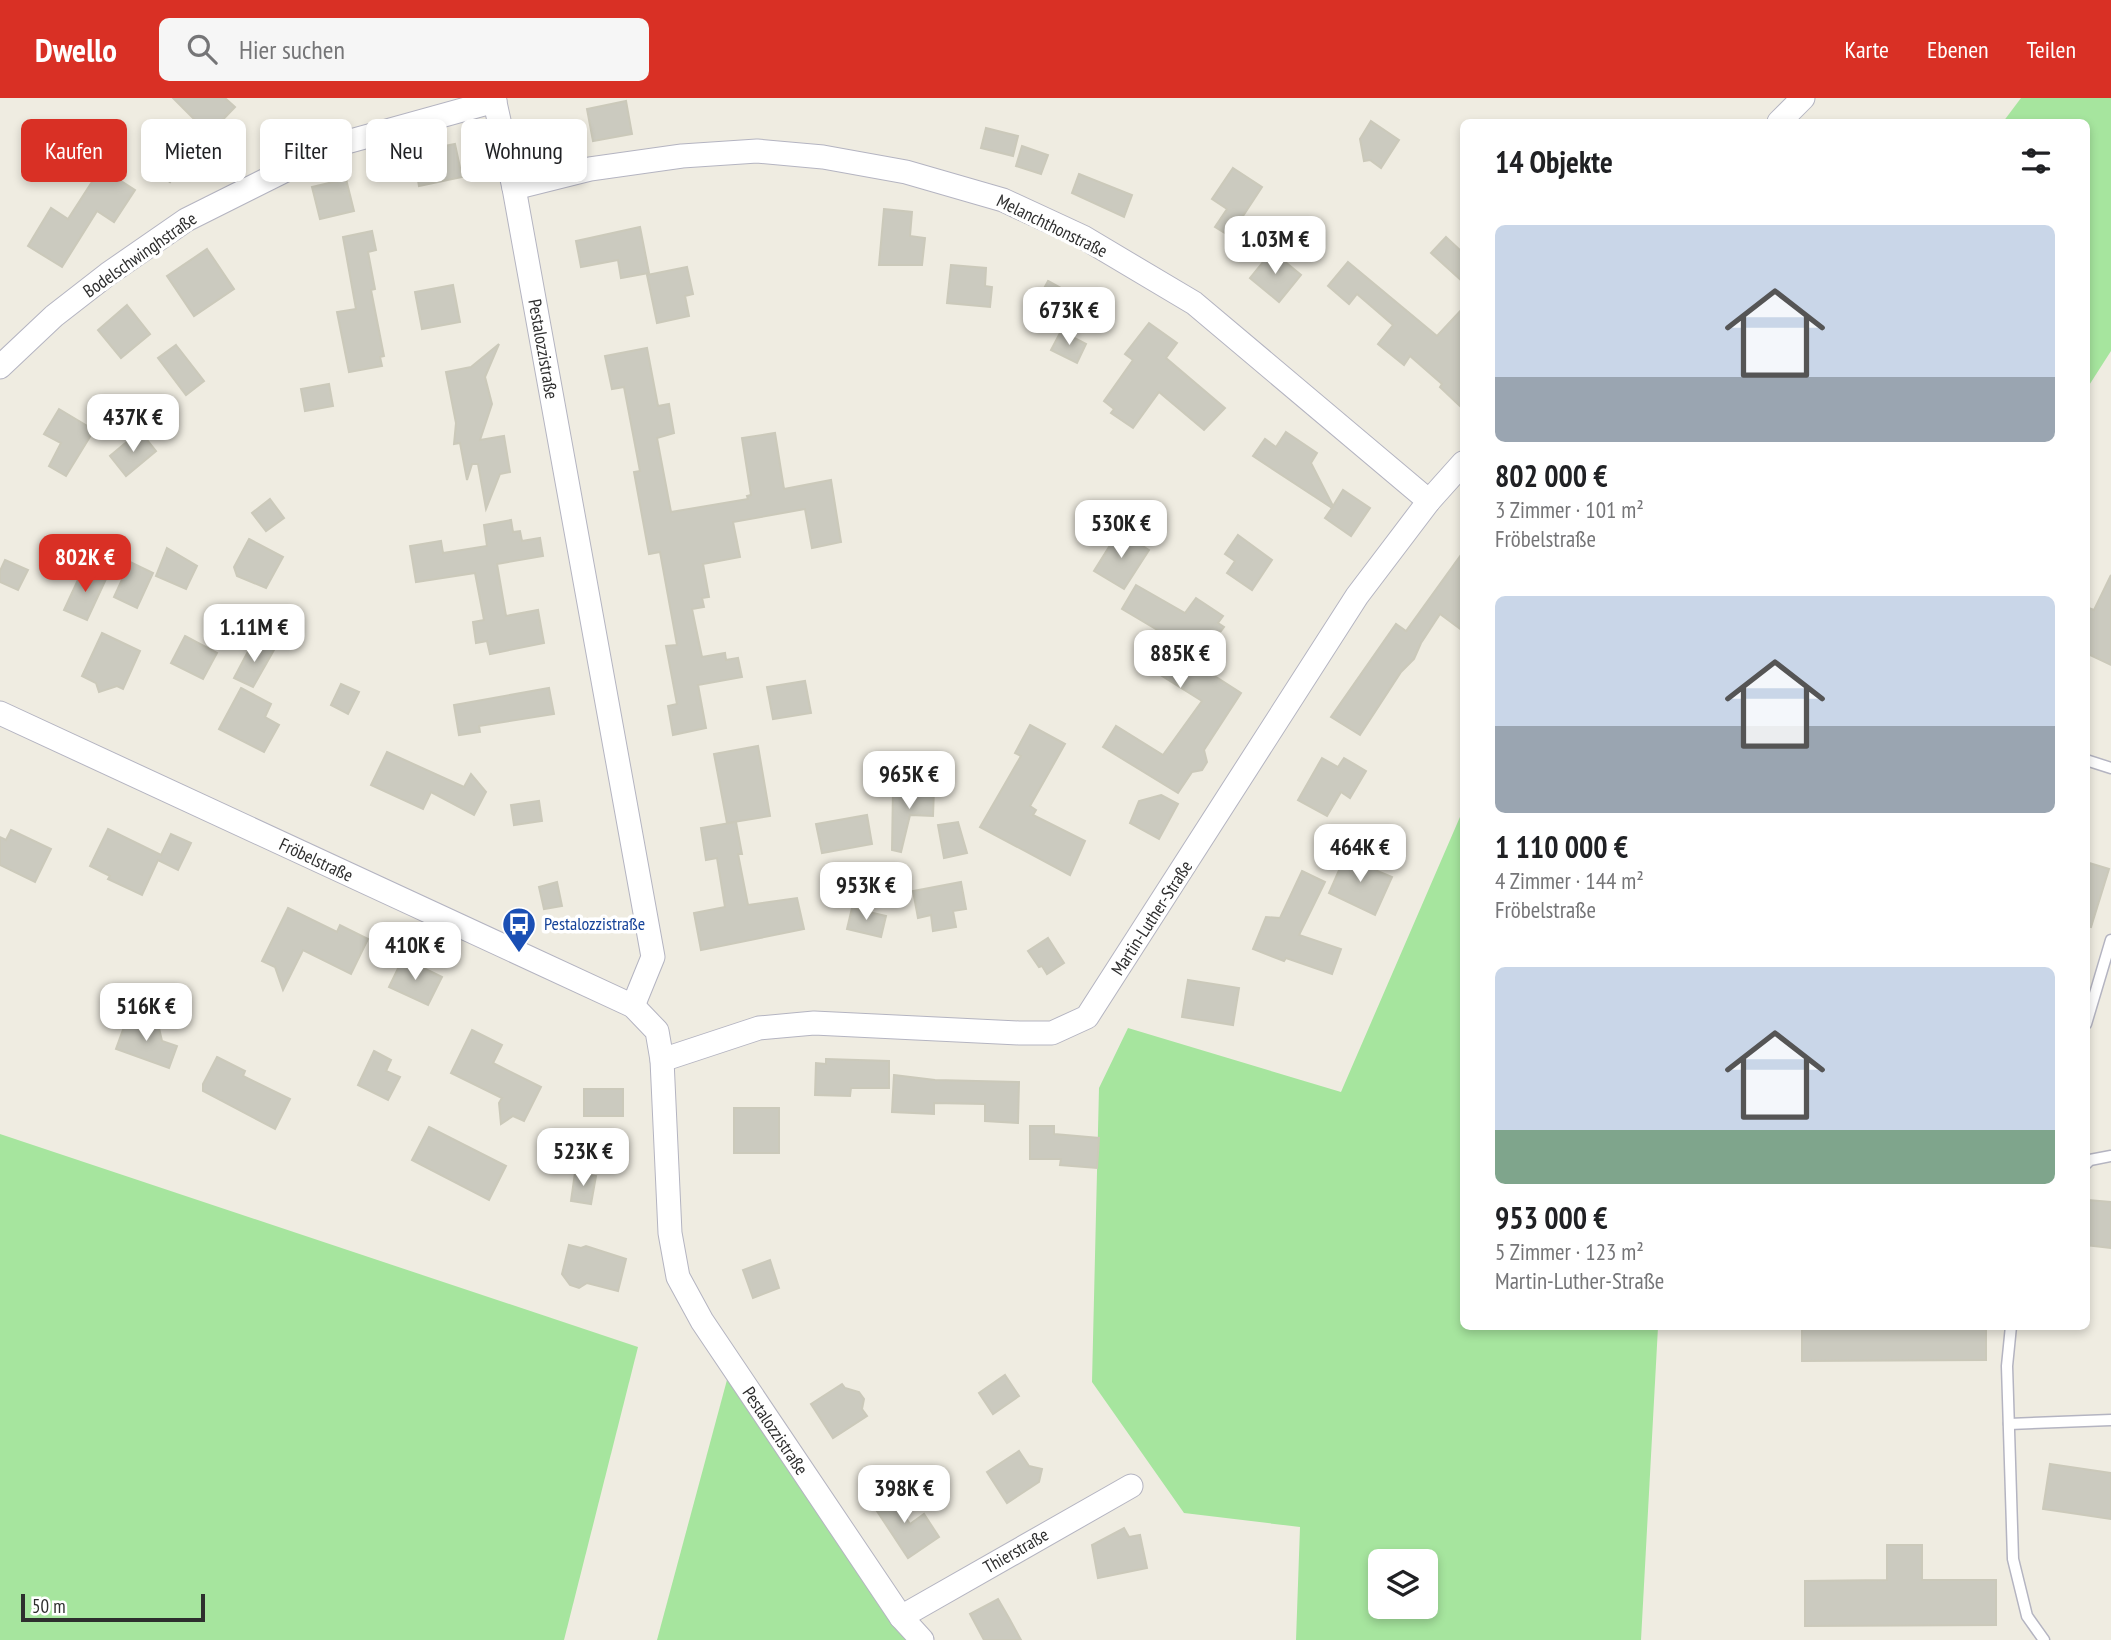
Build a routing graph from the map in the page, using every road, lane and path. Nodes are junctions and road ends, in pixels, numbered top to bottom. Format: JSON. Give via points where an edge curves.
{"nodes":[{"id":1,"x":1803,"y":98,"type":"edge"},
{"id":2,"x":494,"y":100,"type":"edge"},
{"id":3,"x":1782,"y":119,"type":"edge"},
{"id":4,"x":514,"y":188,"type":"junction"},
{"id":5,"x":0,"y":367,"type":"edge"},
{"id":6,"x":1460,"y":466,"type":"edge"},
{"id":7,"x":1429,"y":501,"type":"junction"},
{"id":8,"x":0,"y":713,"type":"edge"},
{"id":9,"x":2090,"y":761,"type":"edge"},
{"id":10,"x":2111,"y":768,"type":"edge"},
{"id":11,"x":2111,"y":940,"type":"edge"},
{"id":12,"x":2090,"y":997,"type":"edge"},
{"id":13,"x":634,"y":1006,"type":"junction"},
{"id":14,"x":662,"y":1059,"type":"junction"},
{"id":15,"x":2111,"y":1156,"type":"edge"},
{"id":16,"x":2090,"y":1160,"type":"edge"},
{"id":17,"x":2011,"y":1330,"type":"edge"},
{"id":18,"x":2111,"y":1420,"type":"edge"},
{"id":19,"x":2009,"y":1424,"type":"junction"},
{"id":20,"x":1131,"y":1486,"type":"dead end"},
{"id":21,"x":901,"y":1617,"type":"junction"},
{"id":22,"x":922,"y":1640,"type":"edge"},
{"id":23,"x":2045,"y":1640,"type":"edge"}],
"edges":[{"from":1,"to":3,"type":"street"},
{"from":2,"to":4,"type":"street","name":"Pestalozzistraße"},
{"from":2,"to":5,"type":"street","name":"Bodelschwinghstraße","via":[[337,145],[186,219],[54,316]]},
{"from":4,"to":7,"type":"street","name":"Melanchthonstraße","via":[[590,169],[757,151],[906,172],[1003,200],[1083,237],[1194,303]]},
{"from":4,"to":13,"type":"street","name":"Pestalozzistraße","via":[[653,957]]},
{"from":6,"to":7,"type":"street","name":"Martin-Luther-Straße"},
{"from":7,"to":14,"type":"street","name":"Martin-Luther-Straße","via":[[1357,596],[1087,1017],[1041,1033],[814,1023],[759,1028]]},
{"from":8,"to":13,"type":"street","name":"Fröbelstraße"},
{"from":9,"to":10,"type":"lane"},
{"from":11,"to":12,"type":"lane"},
{"from":13,"to":14,"type":"street","name":"Pestalozzistraße","via":[[657,1031]]},
{"from":14,"to":21,"type":"street","name":"Pestalozzistraße","via":[[670,1233],[678,1277],[702,1321]]},
{"from":15,"to":16,"type":"lane"},
{"from":17,"to":19,"type":"lane"},
{"from":18,"to":19,"type":"lane"},
{"from":19,"to":23,"type":"lane","via":[[2012,1559],[2027,1616]]},
{"from":20,"to":21,"type":"street","name":"Thierstraße"},
{"from":21,"to":22,"type":"street","name":"Pestalozzistraße"}]}
